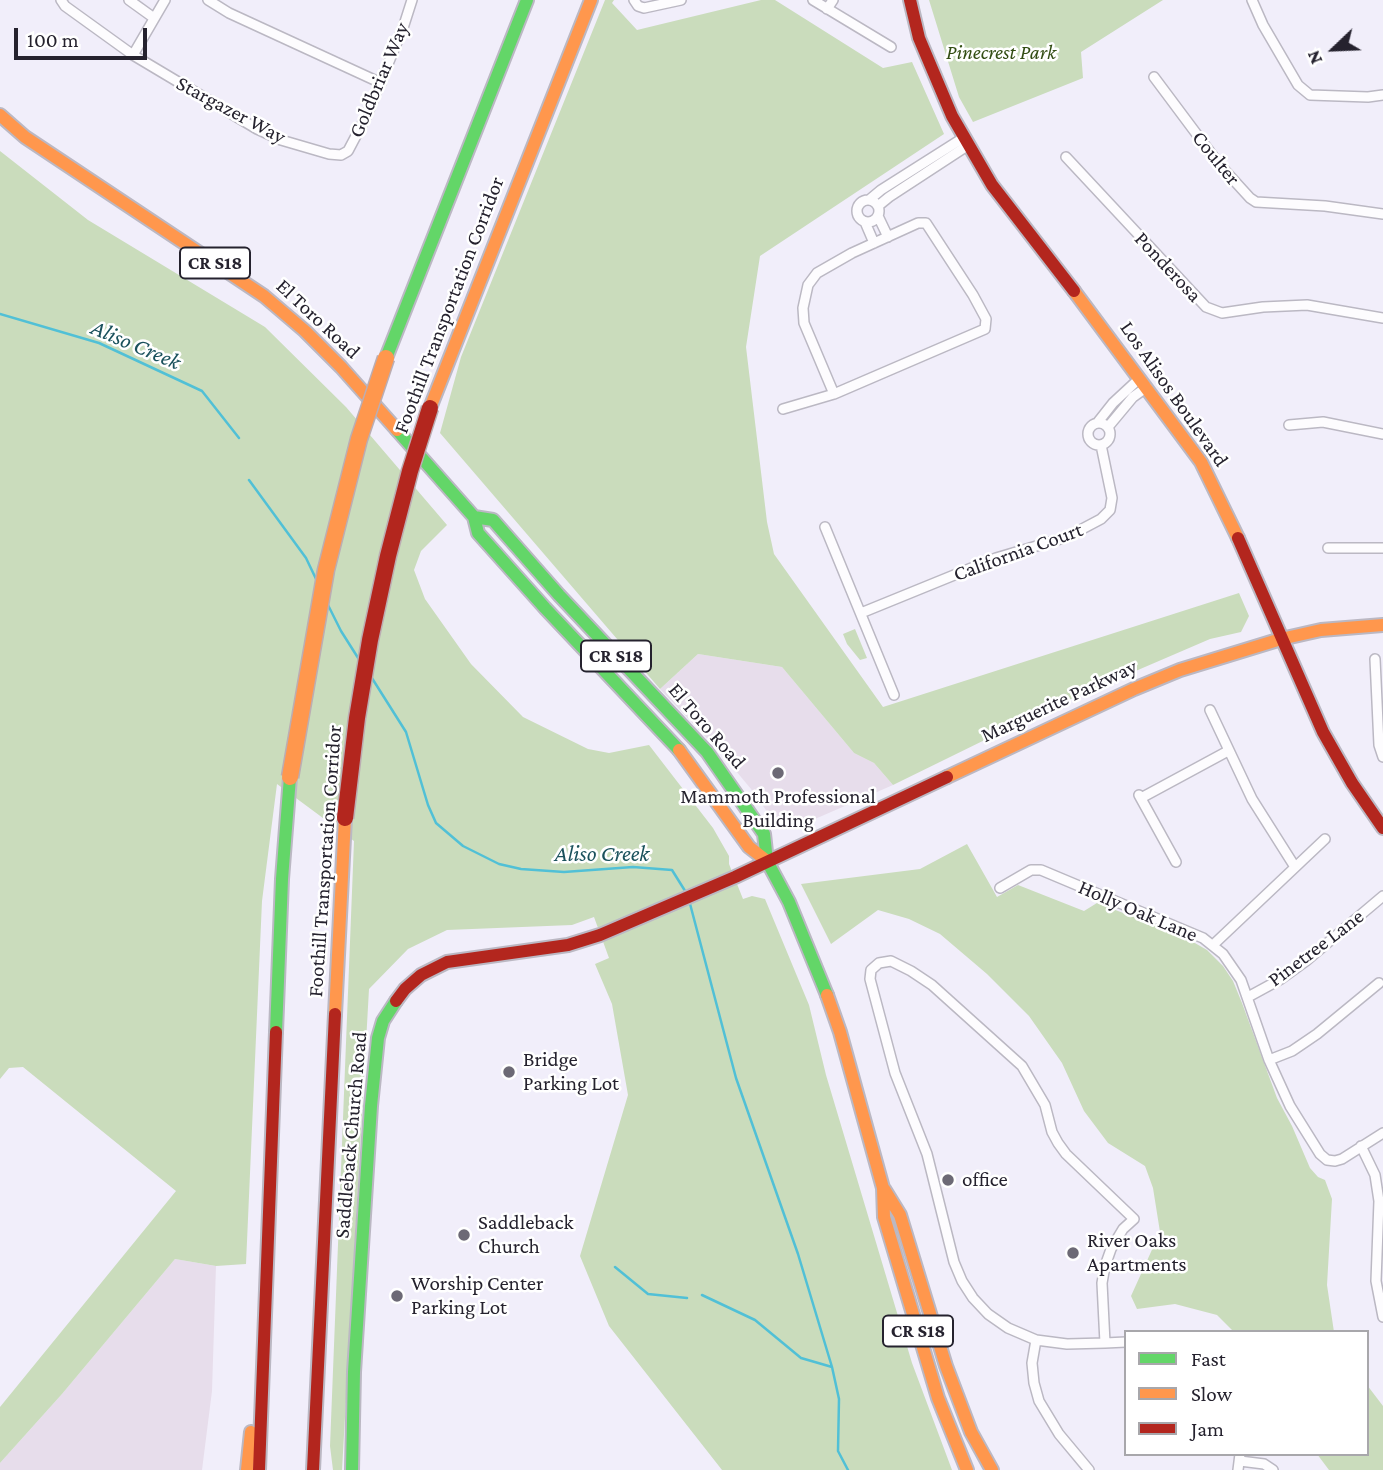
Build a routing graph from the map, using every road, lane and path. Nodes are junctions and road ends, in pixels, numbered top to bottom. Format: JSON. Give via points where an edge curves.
{"nodes":[{"id":1,"x":61,"y":0,"type":"edge"},
{"id":2,"x":129,"y":0,"type":"edge"},
{"id":3,"x":165,"y":0,"type":"edge"},
{"id":4,"x":208,"y":0,"type":"edge"},
{"id":5,"x":412,"y":0,"type":"edge"},
{"id":6,"x":527,"y":0,"type":"edge"},
{"id":7,"x":591,"y":0,"type":"edge"},
{"id":8,"x":634,"y":0,"type":"edge"},
{"id":9,"x":681,"y":0,"type":"edge"},
{"id":10,"x":813,"y":0,"type":"edge"},
{"id":11,"x":833,"y":0,"type":"edge"},
{"id":12,"x":910,"y":0,"type":"edge"},
{"id":13,"x":1252,"y":0,"type":"edge"},
{"id":14,"x":665,"y":2,"type":"edge"},
{"id":15,"x":827,"y":9,"type":"junction"},
{"id":16,"x":154,"y":18,"type":"junction"},
{"id":17,"x":891,"y":47,"type":"dead end"},
{"id":18,"x":133,"y":55,"type":"junction"},
{"id":19,"x":1154,"y":76,"type":"dead end"},
{"id":20,"x":381,"y":83,"type":"junction"},
{"id":21,"x":1383,"y":96,"type":"edge"},
{"id":22,"x":0,"y":115,"type":"edge"},
{"id":23,"x":965,"y":142,"type":"junction"},
{"id":24,"x":341,"y":155,"type":"joint"},
{"id":25,"x":1066,"y":157,"type":"dead end"},
{"id":26,"x":869,"y":200,"type":"junction"},
{"id":27,"x":878,"y":211,"type":"junction"},
{"id":28,"x":1383,"y":214,"type":"edge"},
{"id":29,"x":865,"y":222,"type":"junction"},
{"id":30,"x":888,"y":237,"type":"junction"},
{"id":31,"x":874,"y":243,"type":"junction"},
{"id":32,"x":1383,"y":318,"type":"edge"},
{"id":33,"x":1144,"y":382,"type":"junction"},
{"id":34,"x":834,"y":394,"type":"junction"},
{"id":35,"x":783,"y":409,"type":"dead end"},
{"id":36,"x":1098,"y":422,"type":"junction"},
{"id":37,"x":1289,"y":425,"type":"dead end"},
{"id":38,"x":1108,"y":427,"type":"junction"},
{"id":39,"x":1383,"y":433,"type":"edge"},
{"id":40,"x":1101,"y":444,"type":"junction"},
{"id":41,"x":825,"y":527,"type":"dead end"},
{"id":42,"x":1328,"y":548,"type":"dead end"},
{"id":43,"x":1383,"y":548,"type":"edge"},
{"id":44,"x":861,"y":613,"type":"junction"},
{"id":45,"x":1383,"y":625,"type":"edge"},
{"id":46,"x":1281,"y":639,"type":"junction"},
{"id":47,"x":1375,"y":659,"type":"dead end"},
{"id":48,"x":894,"y":695,"type":"dead end"},
{"id":49,"x":1210,"y":710,"type":"dead end"},
{"id":50,"x":1381,"y":729,"type":"edge"},
{"id":51,"x":1228,"y":751,"type":"junction"},
{"id":52,"x":1383,"y":757,"type":"edge"},
{"id":53,"x":1383,"y":828,"type":"edge"},
{"id":54,"x":1325,"y":839,"type":"dead end"},
{"id":55,"x":767,"y":861,"type":"junction"},
{"id":56,"x":1176,"y":862,"type":"dead end"},
{"id":57,"x":1295,"y":867,"type":"junction"},
{"id":58,"x":1000,"y":888,"type":"dead end"},
{"id":59,"x":1383,"y":896,"type":"edge"},
{"id":60,"x":1213,"y":945,"type":"junction"},
{"id":61,"x":1379,"y":983,"type":"dead end"},
{"id":62,"x":1248,"y":997,"type":"junction"},
{"id":63,"x":1269,"y":1059,"type":"junction"},
{"id":64,"x":1383,"y":1133,"type":"edge"},
{"id":65,"x":1361,"y":1146,"type":"junction"},
{"id":66,"x":883,"y":1188,"type":"junction"},
{"id":67,"x":268,"y":1276,"type":"junction"},
{"id":68,"x":1383,"y":1317,"type":"edge"},
{"id":69,"x":1036,"y":1340,"type":"junction"},
{"id":70,"x":1124,"y":1342,"type":"edge"},
{"id":71,"x":1105,"y":1343,"type":"junction"},
{"id":72,"x":317,"y":1382,"type":"junction"},
{"id":73,"x":1240,"y":1462,"type":"edge"},
{"id":74,"x":247,"y":1470,"type":"edge"},
{"id":75,"x":259,"y":1470,"type":"edge"},
{"id":76,"x":313,"y":1470,"type":"edge"},
{"id":77,"x":320,"y":1470,"type":"edge"},
{"id":78,"x":352,"y":1470,"type":"edge"},
{"id":79,"x":967,"y":1470,"type":"edge"},
{"id":80,"x":992,"y":1470,"type":"edge"},
{"id":81,"x":1088,"y":1470,"type":"edge"},
{"id":82,"x":1273,"y":1470,"type":"edge"}],
"edges":[{"from":1,"to":18,"type":"street","name":"Stargazer Way"},
{"from":2,"to":16,"type":"street"},
{"from":3,"to":16,"type":"street"},
{"from":4,"to":20,"type":"street"},
{"from":5,"to":20,"type":"street","name":"Goldbriar Way"},
{"from":6,"to":67,"type":"main road","name":"Foothill Transportation Corridor","bridge":true,"via":[[386,358],[356,450],[324,580],[290,777]]},
{"from":7,"to":72,"type":"main road","name":"Foothill Transportation Corridor","bridge":true,"via":[[430,408],[391,544],[370,640],[345,818]]},
{"from":8,"to":14,"type":"street","via":[[645,8]]},
{"from":9,"to":14,"type":"street"},
{"from":10,"to":15,"type":"street"},
{"from":11,"to":15,"type":"street"},
{"from":12,"to":23,"type":"main road","name":"Los Alisos Boulevard","via":[[919,38]]},
{"from":13,"to":21,"type":"street","via":[[1298,85],[1310,95]]},
{"from":15,"to":17,"type":"street"},
{"from":16,"to":18,"type":"street"},
{"from":18,"to":24,"type":"street","name":"Stargazer Way","via":[[257,129]]},
{"from":19,"to":28,"type":"street","name":"Coulter","via":[[1219,164],[1256,202]]},
{"from":20,"to":24,"type":"street","name":"Goldbriar Way","via":[[348,151]]},
{"from":22,"to":55,"type":"main road","name":"El Toro Road","number":"CR S18","via":[[25,137],[274,304],[341,367],[474,517],[478,533],[662,730],[749,847]]},
{"from":23,"to":26,"type":"street"},
{"from":23,"to":27,"type":"street","via":[[889,197]]},
{"from":23,"to":33,"type":"main road","name":"Los Alisos Boulevard","via":[[1011,212]]},
{"from":25,"to":32,"type":"street","name":"Ponderosa","via":[[1206,307],[1222,313],[1307,305]]},
{"from":26,"to":27,"type":"street"},
{"from":26,"to":29,"type":"street","via":[[857,208]]},
{"from":27,"to":29,"type":"street","via":[[873,221]]},
{"from":27,"to":30,"type":"street"},
{"from":29,"to":31,"type":"street"},
{"from":30,"to":31,"type":"street"},
{"from":30,"to":34,"type":"street","via":[[920,222],[928,225],[968,287],[986,326]]},
{"from":31,"to":34,"type":"street","via":[[817,273],[805,294],[806,331]]},
{"from":33,"to":36,"type":"street","via":[[1112,403]]},
{"from":33,"to":38,"type":"street"},
{"from":33,"to":46,"type":"main road","name":"Los Alisos Boulevard","via":[[1201,462]]},
{"from":34,"to":35,"type":"street"},
{"from":36,"to":38,"type":"street"},
{"from":36,"to":40,"type":"street","name":"California Court","via":[[1088,434],[1093,443]]},
{"from":37,"to":39,"type":"street","via":[[1322,422]]},
{"from":38,"to":40,"type":"street","via":[[1109,437]]},
{"from":40,"to":44,"type":"street","name":"California Court","via":[[1112,498],[1110,510],[1101,519],[1063,538],[996,558]]},
{"from":41,"to":44,"type":"street"},
{"from":42,"to":43,"type":"street"},
{"from":44,"to":48,"type":"street"},
{"from":45,"to":46,"type":"main road","name":"Marguerite Parkway"},
{"from":46,"to":53,"type":"main road","name":"Los Alisos Boulevard","via":[[1323,733]]},
{"from":46,"to":55,"type":"main road","name":"Marguerite Parkway","via":[[1134,689]]},
{"from":47,"to":50,"type":"street"},
{"from":49,"to":51,"type":"street"},
{"from":50,"to":52,"type":"street"},
{"from":51,"to":56,"type":"street","via":[[1140,797]]},
{"from":51,"to":57,"type":"street"},
{"from":54,"to":57,"type":"street"},
{"from":55,"to":66,"type":"main road","name":"El Toro Road","number":"CR S18","via":[[825,988]]},
{"from":55,"to":78,"type":"main road","name":"Saddleback Church Road","via":[[600,935],[568,945],[447,962],[405,989],[383,1021],[371,1106]]},
{"from":57,"to":60,"type":"street"},
{"from":58,"to":60,"type":"street","name":"Holly Oak Lane","via":[[1031,870],[1041,870],[1193,932]]},
{"from":59,"to":62,"type":"street","name":"Pinetree Lane","via":[[1306,961]]},
{"from":60,"to":62,"type":"street","name":"Holly Oak Lane","via":[[1232,965]]},
{"from":61,"to":63,"type":"street","via":[[1317,1034],[1292,1051]]},
{"from":62,"to":63,"type":"street","name":"Holly Oak Lane"},
{"from":63,"to":65,"type":"street","name":"Holly Oak Lane","via":[[1290,1106],[1320,1154],[1335,1161]]},
{"from":64,"to":65,"type":"street"},
{"from":65,"to":68,"type":"street","via":[[1375,1175],[1379,1201],[1376,1281]]},
{"from":66,"to":79,"type":"main road","name":"El Toro Road","number":"CR S18","via":[[884,1217],[938,1398]]},
{"from":66,"to":80,"type":"main road","name":"El Toro Road","number":"CR S18","via":[[900,1215],[946,1366],[971,1432]]},
{"from":67,"to":74,"type":"main road"},
{"from":67,"to":75,"type":"main road","name":"Foothill Transportation Corridor"},
{"from":69,"to":71,"type":"street"},
{"from":69,"to":71,"type":"street","via":[[988,1314],[962,1282],[927,1154],[895,1073],[870,979],[871,970],[879,963],[891,961],[932,985],[1023,1066],[1045,1105],[1058,1143],[1134,1219],[1123,1229],[1105,1266]]},
{"from":69,"to":81,"type":"street","via":[[1032,1363],[1039,1401]]},
{"from":70,"to":71,"type":"street"},
{"from":72,"to":76,"type":"main road","name":"Foothill Transportation Corridor"},
{"from":72,"to":77,"type":"main road"},
{"from":73,"to":82,"type":"street","via":[[1264,1464]]}]}
